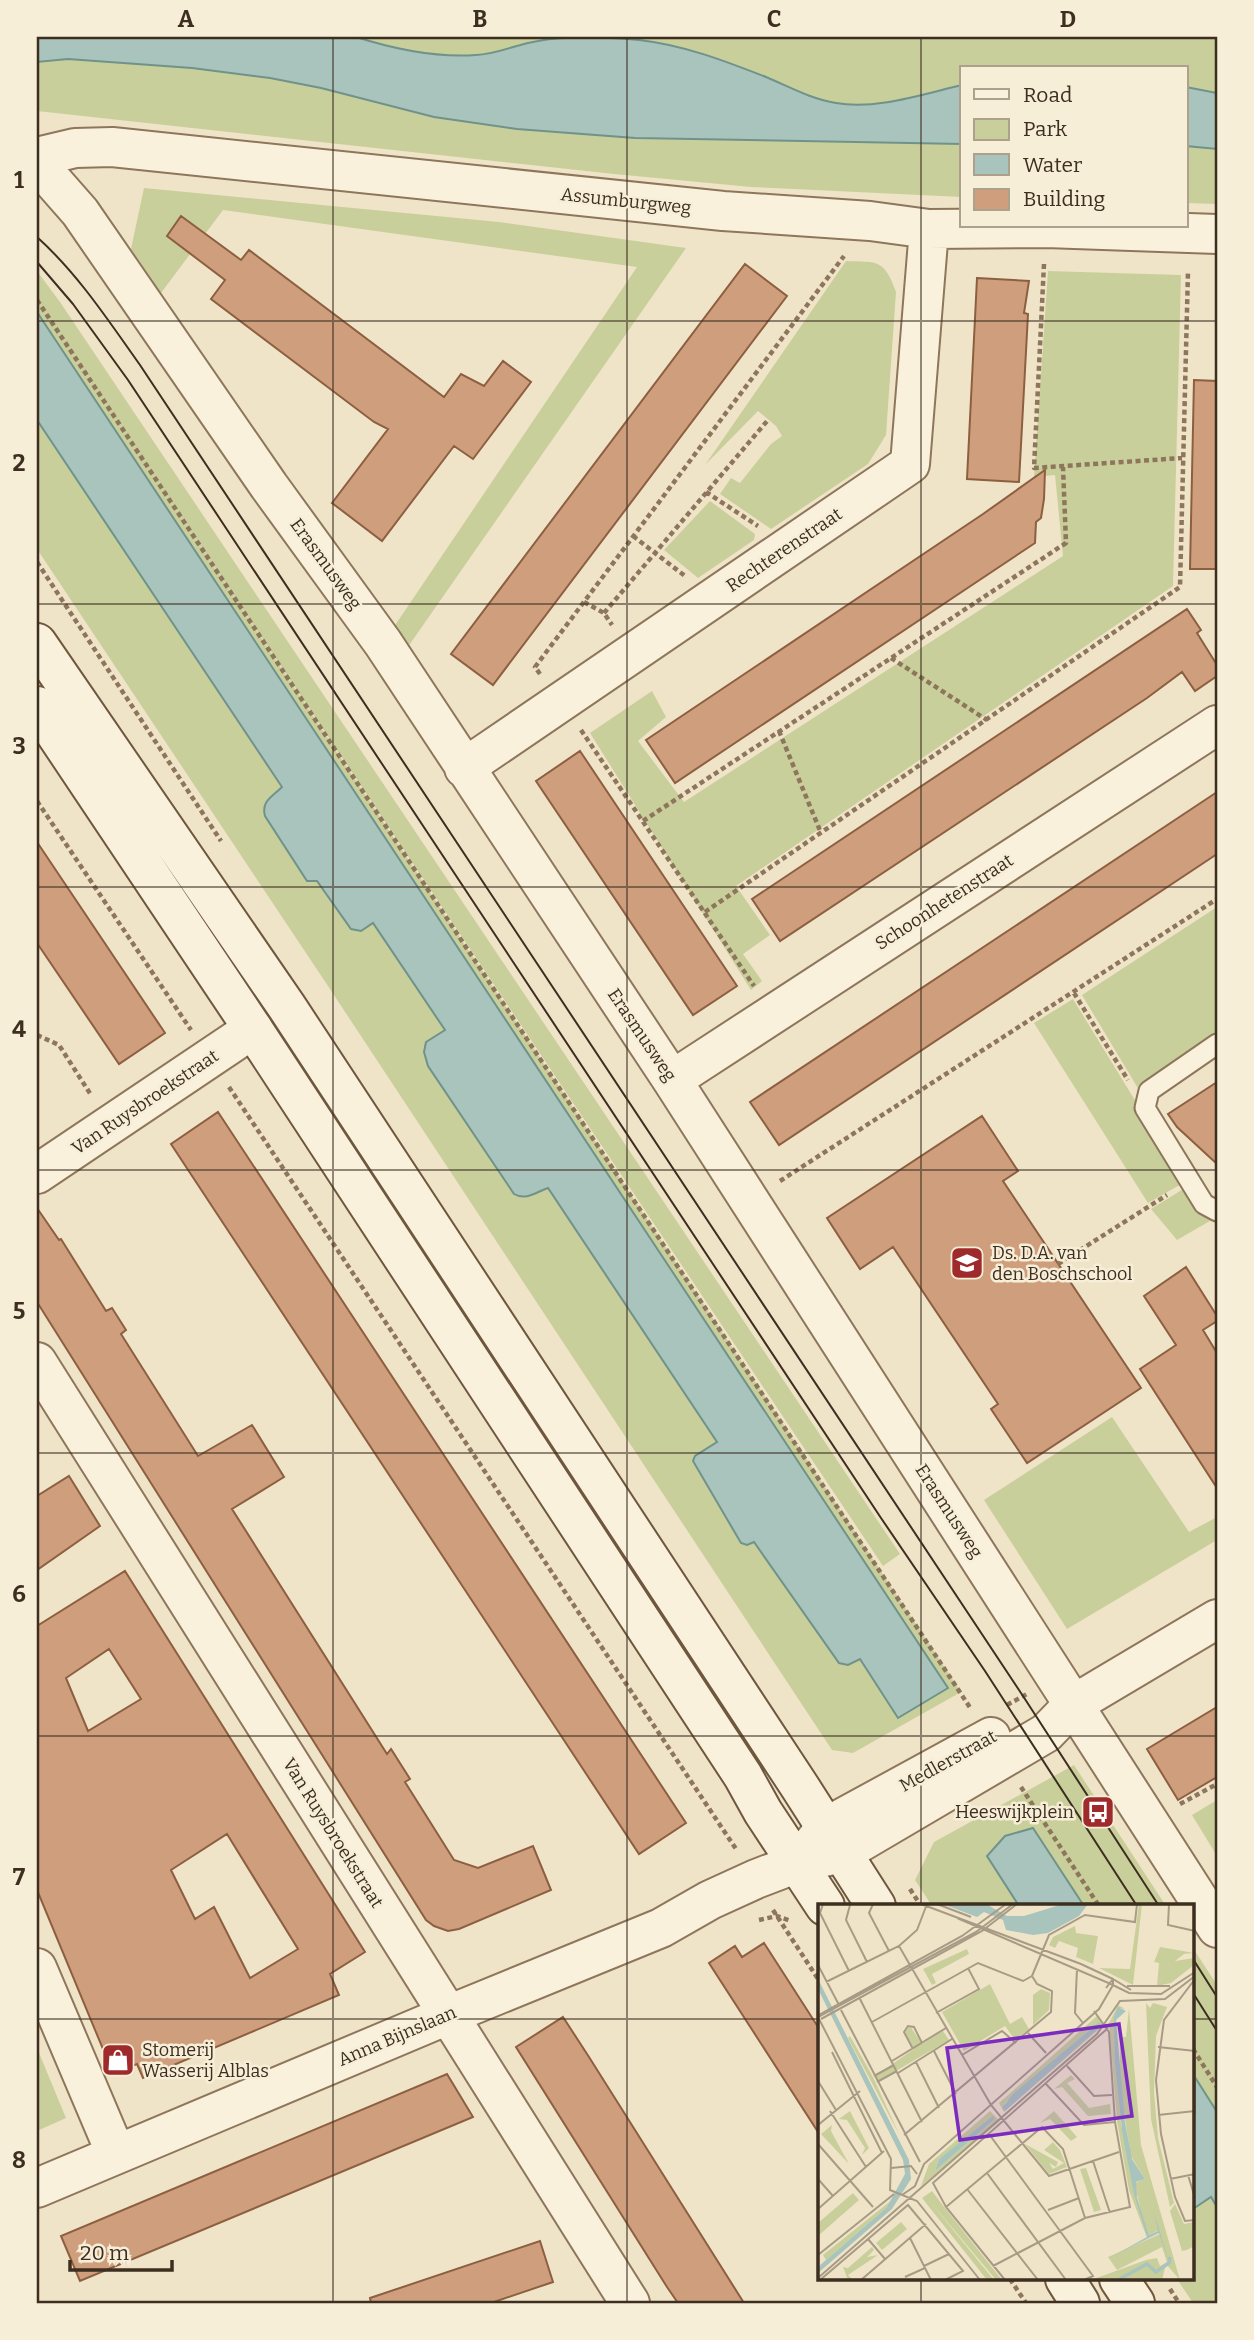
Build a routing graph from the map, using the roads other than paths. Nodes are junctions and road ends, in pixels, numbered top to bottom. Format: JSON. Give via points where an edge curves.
{"nodes":[{"id":1,"x":37,"y":157,"type":"edge"},
{"id":2,"x":37,"y":163,"type":"edge"},
{"id":3,"x":929,"y":229,"type":"junction"},
{"id":4,"x":1217,"y":234,"type":"edge"},
{"id":5,"x":37,"y":643,"type":"edge"},
{"id":6,"x":37,"y":706,"type":"edge"},
{"id":7,"x":1217,"y":725,"type":"edge"},
{"id":8,"x":464,"y":768,"type":"junction"},
{"id":9,"x":253,"y":1030,"type":"junction"},
{"id":10,"x":1217,"y":1044,"type":"edge"},
{"id":11,"x":672,"y":1080,"type":"junction"},
{"id":12,"x":37,"y":1174,"type":"edge"},
{"id":13,"x":1217,"y":1211,"type":"edge"},
{"id":14,"x":37,"y":1362,"type":"edge"},
{"id":15,"x":50,"y":1414,"type":"edge"},
{"id":16,"x":1217,"y":1619,"type":"edge"},
{"id":17,"x":1074,"y":1704,"type":"junction"},
{"id":18,"x":834,"y":1840,"type":"junction"},
{"id":19,"x":798,"y":1863,"type":"junction"},
{"id":20,"x":824,"y":1904,"type":"edge"},
{"id":21,"x":875,"y":1904,"type":"edge"},
{"id":22,"x":1217,"y":1928,"type":"edge"},
{"id":23,"x":37,"y":1968,"type":"edge"},
{"id":24,"x":448,"y":2015,"type":"junction"},
{"id":25,"x":116,"y":2154,"type":"junction"},
{"id":26,"x":37,"y":2188,"type":"edge"},
{"id":27,"x":1066,"y":2280,"type":"edge"},
{"id":28,"x":1120,"y":2280,"type":"edge"},
{"id":29,"x":626,"y":2302,"type":"edge"},
{"id":30,"x":1080,"y":2303,"type":"edge"},
{"id":31,"x":1135,"y":2303,"type":"edge"}],
"edges":[{"from":1,"to":3,"type":"street","name":"Assumburgweg","via":[[75,148],[136,149]]},
{"from":2,"to":8,"type":"street","name":"Erasmusweg","via":[[91,228],[383,643]]},
{"from":3,"to":4,"type":"street","name":"Assumburgweg"},
{"from":3,"to":8,"type":"street","name":"Rechterenstraat","via":[[910,464],[555,692]]},
{"from":5,"to":18,"type":"street","via":[[287,1007]]},
{"from":6,"to":9,"type":"street"},
{"from":7,"to":11,"type":"street","name":"Schoonhetenstraat"},
{"from":8,"to":11,"type":"street","name":"Erasmusweg"},
{"from":9,"to":12,"type":"street","name":"Van Ruysbroekstraat"},
{"from":9,"to":19,"type":"street"},
{"from":10,"to":13,"type":"lane","via":[[1149,1091],[1144,1108],[1204,1204]]},
{"from":11,"to":17,"type":"street","name":"Erasmusweg"},
{"from":14,"to":15,"type":"street","name":"Van Ruysbroekstraat"},
{"from":15,"to":24,"type":"street","name":"Van Ruysbroekstraat"},
{"from":16,"to":17,"type":"street","name":"Medlerstraat"},
{"from":17,"to":18,"type":"street","name":"Medlerstraat","via":[[1034,1714],[996,1748]]},
{"from":17,"to":22,"type":"street","name":"Erasmusweg"},
{"from":18,"to":19,"type":"street","name":"Medlerstraat"},
{"from":18,"to":21,"type":"street"},
{"from":19,"to":20,"type":"street"},
{"from":19,"to":24,"type":"street","name":"Anna Bijnslaan","via":[[710,1900],[661,1928]]},
{"from":23,"to":25,"type":"street"},
{"from":24,"to":25,"type":"street","name":"Anna Bijnslaan"},
{"from":24,"to":29,"type":"street","name":"Van Ruysbroekstraat"},
{"from":25,"to":26,"type":"street","name":"Anna Bijnslaan"},
{"from":27,"to":30,"type":"street"},
{"from":28,"to":31,"type":"street"}]}
